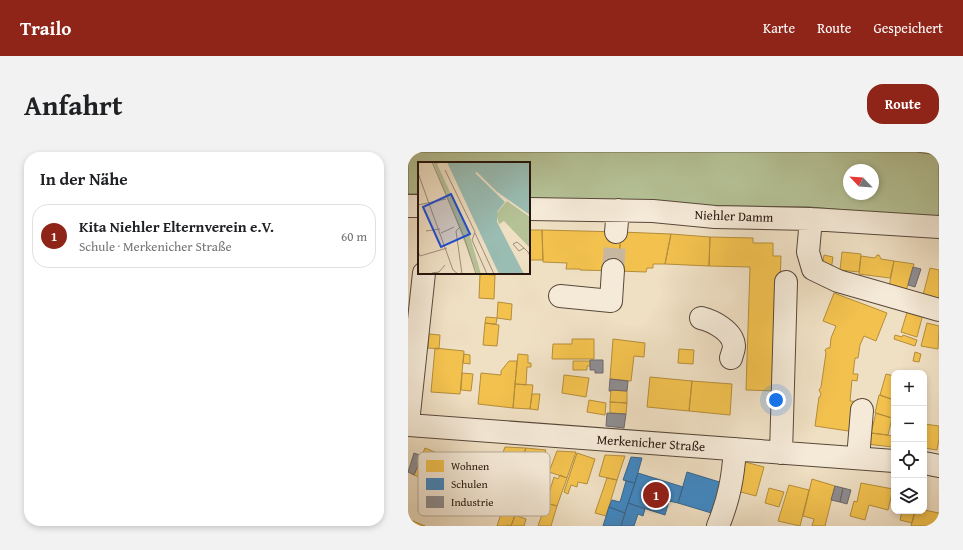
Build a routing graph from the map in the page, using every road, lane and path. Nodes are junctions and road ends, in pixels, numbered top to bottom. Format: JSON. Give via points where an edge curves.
{"nodes":[{"id":1,"x":530,"y":208,"type":"edge"},
{"id":2,"x":618,"y":210,"type":"junction"},
{"id":3,"x":811,"y":219,"type":"junction"},
{"id":4,"x":939,"y":227,"type":"edge"},
{"id":5,"x":616,"y":232,"type":"tunnel mouth"},
{"id":6,"x":613,"y":270,"type":"tunnel mouth"},
{"id":7,"x":424,"y":274,"type":"edge"},
{"id":8,"x":786,"y":282,"type":"dead end"},
{"id":9,"x":560,"y":296,"type":"dead end"},
{"id":10,"x":939,"y":310,"type":"edge"},
{"id":11,"x":700,"y":318,"type":"dead end"},
{"id":12,"x":731,"y":358,"type":"dead end"},
{"id":13,"x":862,"y":410,"type":"dead end"},
{"id":14,"x":408,"y":424,"type":"edge"},
{"id":15,"x":735,"y":449,"type":"junction"},
{"id":16,"x":781,"y":453,"type":"junction"},
{"id":17,"x":858,"y":458,"type":"junction"},
{"id":18,"x":891,"y":461,"type":"edge"},
{"id":19,"x":927,"y":464,"type":"edge"},
{"id":20,"x":939,"y":466,"type":"edge"},
{"id":21,"x":718,"y":526,"type":"edge"}],
"edges":[{"from":1,"to":2,"type":"street","name":"Niehler Damm"},
{"from":2,"to":3,"type":"street","name":"Niehler Damm","via":[[715,217]]},
{"from":2,"to":5,"type":"street"},
{"from":3,"to":4,"type":"street","name":"Niehler Damm"},
{"from":3,"to":10,"type":"street","via":[[808,252],[813,269],[838,281]]},
{"from":6,"to":9,"type":"street","via":[[611,301]]},
{"from":7,"to":14,"type":"street"},
{"from":8,"to":16,"type":"street"},
{"from":11,"to":12,"type":"street","via":[[726,331],[734,346]]},
{"from":13,"to":17,"type":"street"},
{"from":14,"to":15,"type":"street","name":"Merkenicher Straße"},
{"from":15,"to":16,"type":"street","name":"Merkenicher Straße"},
{"from":15,"to":21,"type":"street","via":[[733,479]]},
{"from":16,"to":17,"type":"street","name":"Merkenicher Straße"},
{"from":17,"to":18,"type":"street","name":"Merkenicher Straße"},
{"from":19,"to":20,"type":"street"}]}
